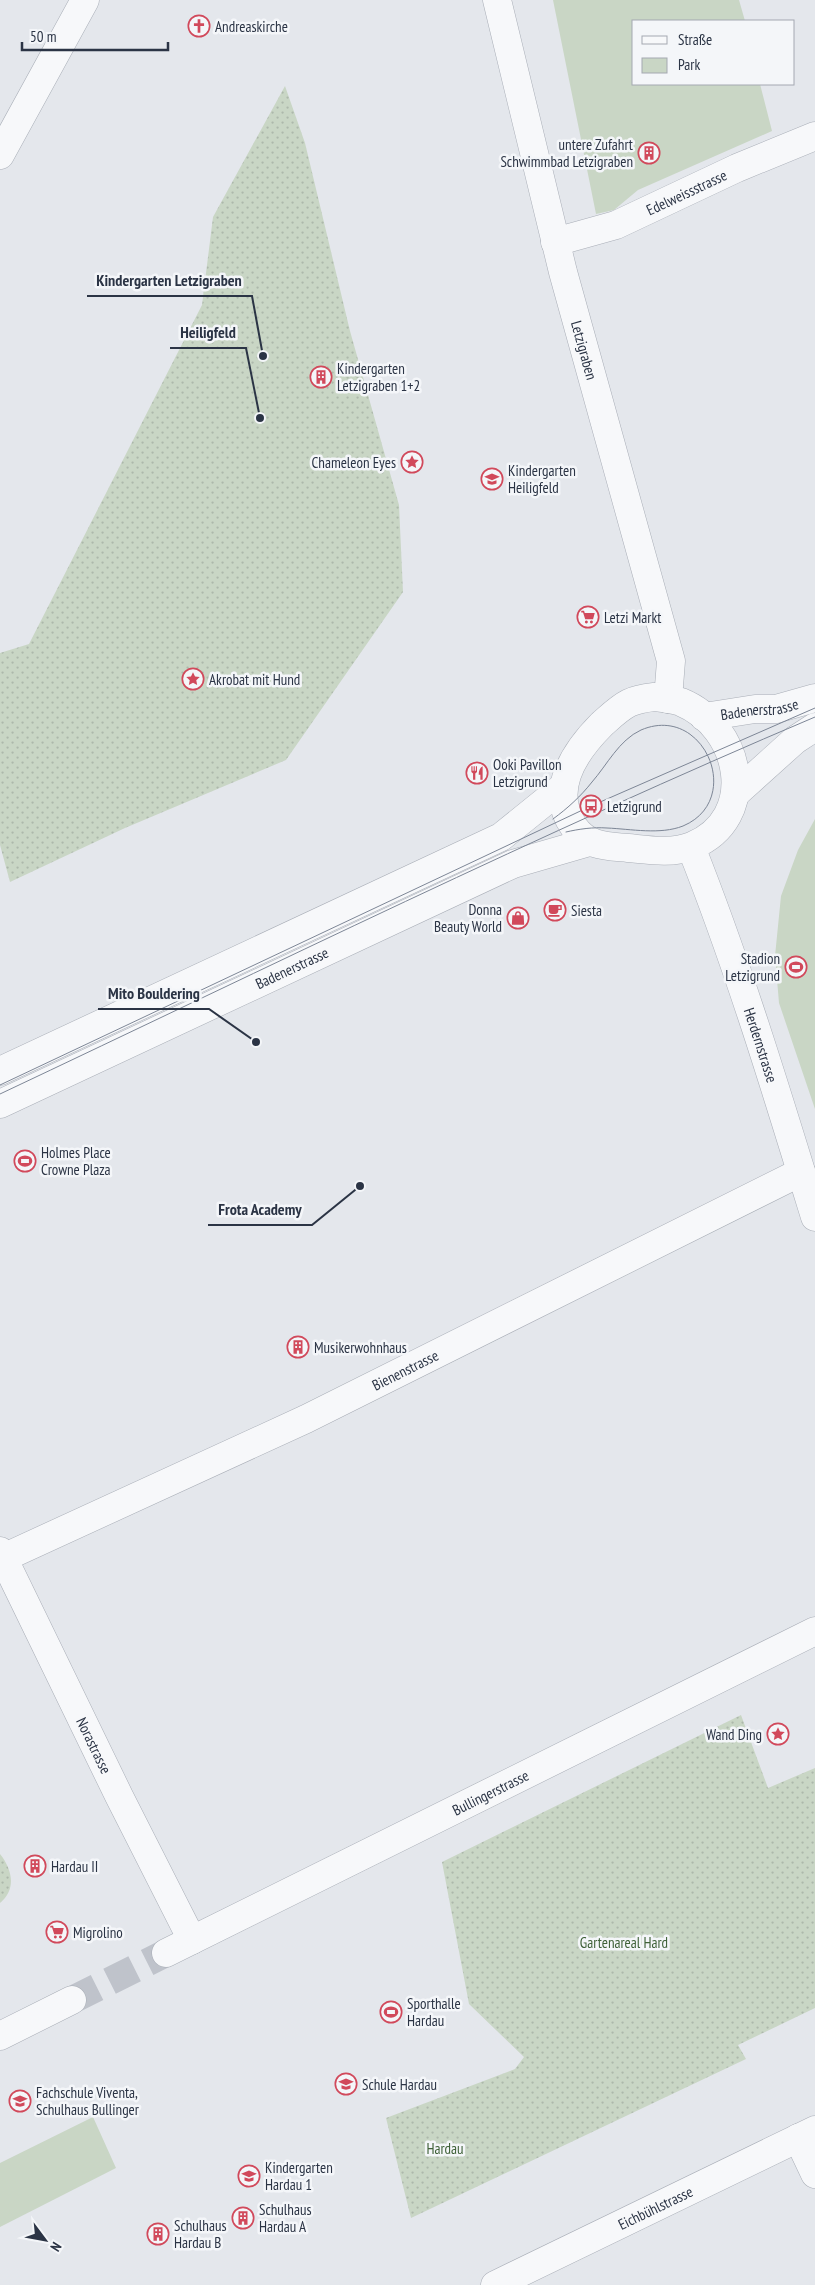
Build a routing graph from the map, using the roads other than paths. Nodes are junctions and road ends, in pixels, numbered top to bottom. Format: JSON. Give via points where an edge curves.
{"nodes":[{"id":1,"x":85,"y":0,"type":"edge"},
{"id":2,"x":498,"y":0,"type":"edge"},
{"id":3,"x":815,"y":136,"type":"edge"},
{"id":4,"x":0,"y":155,"type":"edge"},
{"id":5,"x":555,"y":242,"type":"junction"},
{"id":6,"x":815,"y":698,"type":"edge"},
{"id":7,"x":668,"y":699,"type":"junction"},
{"id":8,"x":704,"y":717,"type":"junction"},
{"id":9,"x":815,"y":727,"type":"edge"},
{"id":10,"x":563,"y":788,"type":"junction"},
{"id":11,"x":735,"y":794,"type":"junction"},
{"id":12,"x":589,"y":842,"type":"junction"},
{"id":13,"x":691,"y":847,"type":"junction"},
{"id":14,"x":0,"y":1071,"type":"edge"},
{"id":15,"x":0,"y":1104,"type":"edge"},
{"id":16,"x":801,"y":1172,"type":"junction"},
{"id":17,"x":815,"y":1217,"type":"edge"},
{"id":18,"x":1,"y":1554,"type":"edge"},
{"id":19,"x":815,"y":1631,"type":"edge"},
{"id":20,"x":192,"y":1940,"type":"junction"},
{"id":21,"x":166,"y":1953,"type":"tunnel mouth"},
{"id":22,"x":72,"y":2000,"type":"tunnel mouth"},
{"id":23,"x":0,"y":2036,"type":"edge"},
{"id":24,"x":806,"y":2134,"type":"edge"},
{"id":25,"x":815,"y":2174,"type":"edge"},
{"id":26,"x":494,"y":2285,"type":"edge"}],
"edges":[{"from":1,"to":4,"type":"street"},
{"from":2,"to":5,"type":"street","name":"Letzigraben"},
{"from":3,"to":5,"type":"street","name":"Edelweissstrasse","via":[[616,224]]},
{"from":5,"to":7,"type":"street","name":"Letzigraben","via":[[671,661]]},
{"from":6,"to":8,"type":"street","name":"Badenerstrasse","via":[[783,708]]},
{"from":7,"to":8,"type":"street","name":"Badenerstrasse","via":[[680,702]]},
{"from":7,"to":10,"type":"street","name":"Badenerstrasse","via":[[640,699],[614,714],[584,744],[571,763]]},
{"from":8,"to":11,"type":"street","name":"Badenerstrasse","via":[[731,753]]},
{"from":9,"to":11,"type":"street","name":"Badenerstrasse","via":[[795,740]]},
{"from":10,"to":12,"type":"street","name":"Badenerstrasse","via":[[572,824]]},
{"from":10,"to":14,"type":"street","name":"Badenerstrasse","via":[[502,837]]},
{"from":11,"to":13,"type":"street","name":"Badenerstrasse","via":[[721,826],[709,838]]},
{"from":12,"to":13,"type":"street","name":"Badenerstrasse","via":[[664,851]]},
{"from":12,"to":15,"type":"street","name":"Badenerstrasse","via":[[513,864]]},
{"from":13,"to":16,"type":"street","name":"Herdernstrasse","via":[[766,1056]]},
{"from":16,"to":17,"type":"street","name":"Herdernstrasse"},
{"from":16,"to":18,"type":"street","name":"Bienenstrasse","via":[[306,1419]]},
{"from":18,"to":20,"type":"street","name":"Norastrasse"},
{"from":19,"to":20,"type":"street","name":"Bullingerstrasse"},
{"from":20,"to":21,"type":"street","name":"Bullingerstrasse"},
{"from":22,"to":23,"type":"street"},
{"from":24,"to":25,"type":"street"},
{"from":24,"to":26,"type":"street","name":"Eichbühlstrasse"}]}
